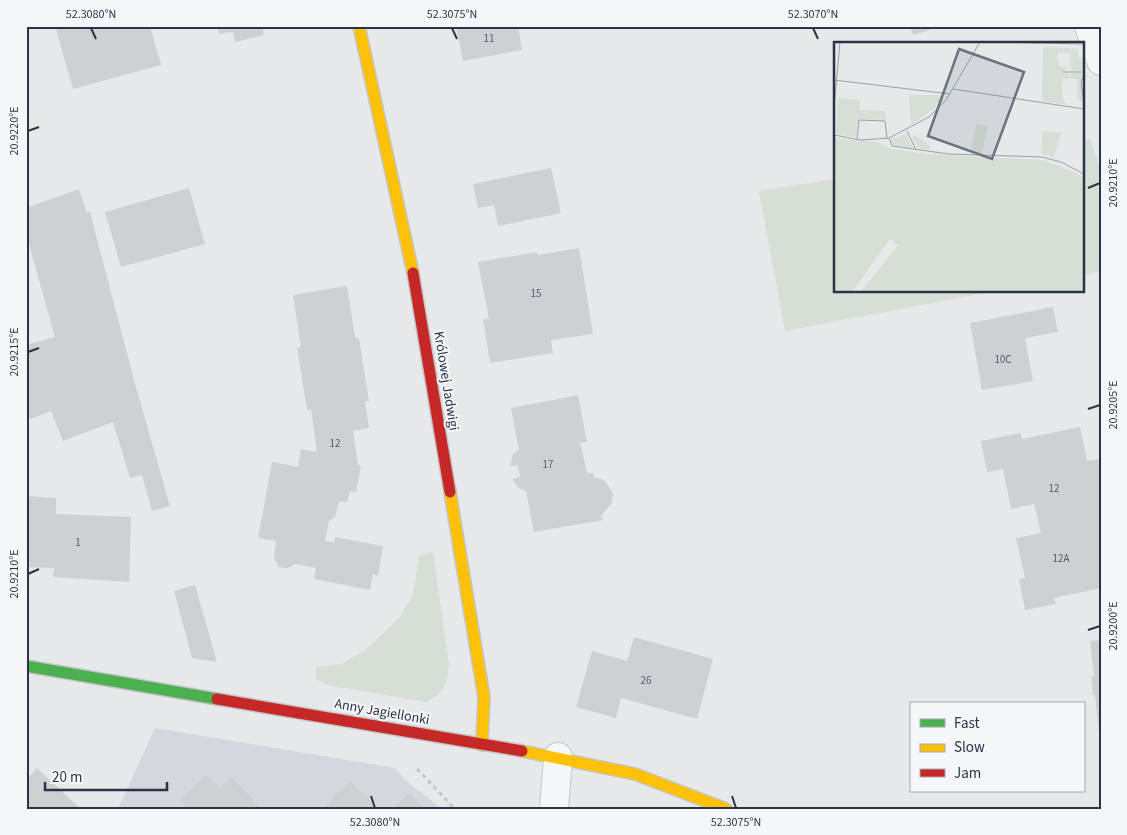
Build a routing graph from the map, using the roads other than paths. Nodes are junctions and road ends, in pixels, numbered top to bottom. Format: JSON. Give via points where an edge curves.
{"nodes":[{"id":1,"x":359,"y":26,"type":"edge"},
{"id":2,"x":1089,"y":26,"type":"edge"},
{"id":3,"x":1101,"y":61,"type":"edge"},
{"id":4,"x":26,"y":666,"type":"edge"},
{"id":5,"x":482,"y":745,"type":"junction"},
{"id":6,"x":558,"y":757,"type":"junction"},
{"id":7,"x":554,"y":809,"type":"edge"},
{"id":8,"x":726,"y":809,"type":"edge"}],
"edges":[{"from":1,"to":5,"type":"street","name":"Królowej Jadwigi","via":[[413,270],[484,697]]},
{"from":2,"to":3,"type":"street"},
{"from":4,"to":5,"type":"street","name":"Anny Jagiellonki"},
{"from":5,"to":6,"type":"street","name":"Anny Jagiellonki"},
{"from":6,"to":7,"type":"street"},
{"from":6,"to":8,"type":"street","name":"Anny Jagiellonki","via":[[635,774]]}]}
